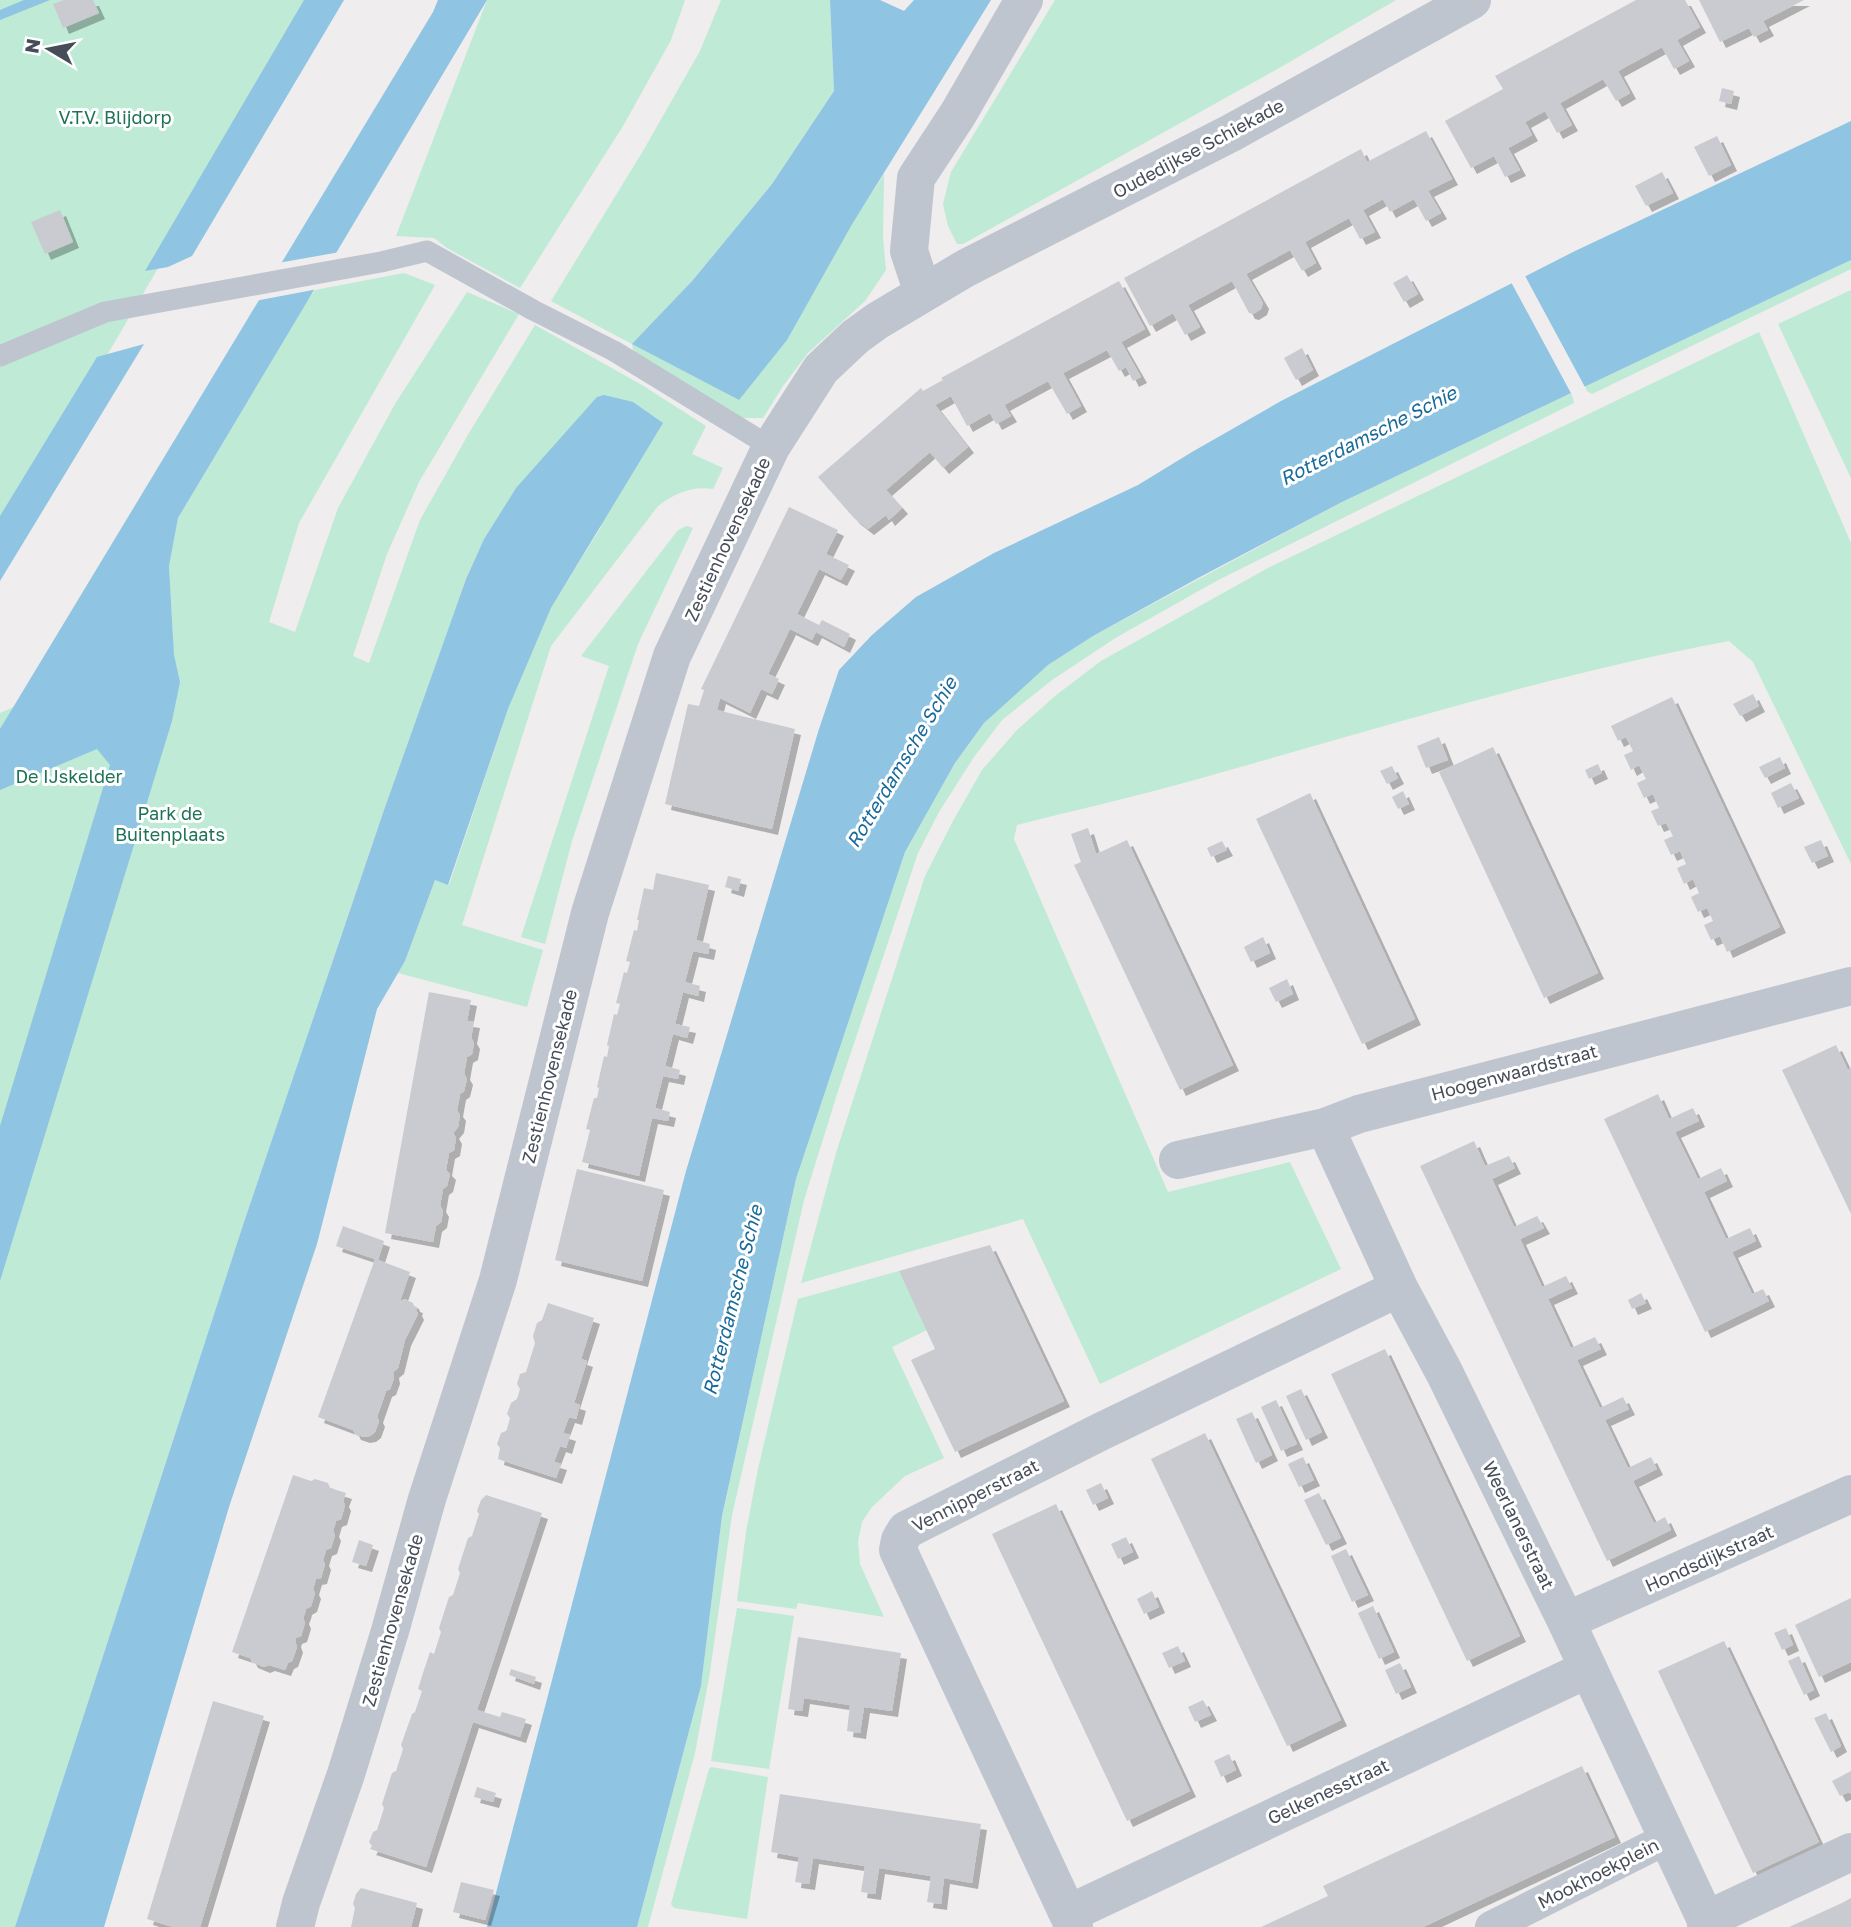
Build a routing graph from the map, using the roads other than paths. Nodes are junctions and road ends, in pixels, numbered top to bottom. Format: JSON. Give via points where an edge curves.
{"nodes":[{"id":1,"x":1024,"y":0,"type":"edge"},
{"id":2,"x":1472,"y":0,"type":"edge"},
{"id":3,"x":923,"y":293,"type":"junction"},
{"id":4,"x":0,"y":356,"type":"edge"},
{"id":5,"x":771,"y":447,"type":"junction"},
{"id":6,"x":1851,"y":986,"type":"edge"},
{"id":7,"x":1325,"y":1127,"type":"junction"},
{"id":8,"x":1178,"y":1160,"type":"dead end"},
{"id":9,"x":1399,"y":1288,"type":"junction"},
{"id":10,"x":1851,"y":1494,"type":"edge"},
{"id":11,"x":1566,"y":1621,"type":"junction"},
{"id":12,"x":1588,"y":1668,"type":"junction"},
{"id":13,"x":1668,"y":1838,"type":"junction"},
{"id":14,"x":1851,"y":1852,"type":"edge"},
{"id":15,"x":1071,"y":1920,"type":"edge"},
{"id":16,"x":1706,"y":1923,"type":"edge"},
{"id":17,"x":295,"y":1927,"type":"edge"},
{"id":18,"x":1491,"y":1927,"type":"edge"}],
"edges":[{"from":1,"to":3,"type":"street","via":[[916,178],[909,251]]},
{"from":2,"to":3,"type":"street","name":"Oudedijkse Schiekade","via":[[1231,133]]},
{"from":3,"to":5,"type":"street","name":"Zestienhovensekade","via":[[855,337],[821,369]]},
{"from":4,"to":5,"type":"lane","via":[[105,312],[427,251],[614,351]]},
{"from":5,"to":17,"type":"street","name":"Zestienhovensekade","via":[[672,656],[590,913],[498,1280]]},
{"from":6,"to":7,"type":"street","name":"Hoogenwaardstraat","via":[[1359,1114]]},
{"from":7,"to":8,"type":"street","name":"Hoogenwaardstraat"},
{"from":7,"to":9,"type":"street","name":"Weerlanerstraat"},
{"from":9,"to":11,"type":"street","name":"Weerlanerstraat"},
{"from":9,"to":15,"type":"street","name":"Vennipperstraat","via":[[1100,1432],[906,1530],[900,1540],[898,1550]]},
{"from":10,"to":11,"type":"street","name":"Hondsdijkstraat"},
{"from":11,"to":12,"type":"street","name":"Weerlanerstraat"},
{"from":12,"to":13,"type":"street","name":"Weerlanerstraat"},
{"from":12,"to":15,"type":"street","name":"Gelkenesstraat"},
{"from":13,"to":16,"type":"street","name":"Weerlanerstraat"},
{"from":13,"to":18,"type":"street","name":"Mookhoekplein"},
{"from":14,"to":16,"type":"street"}]}
